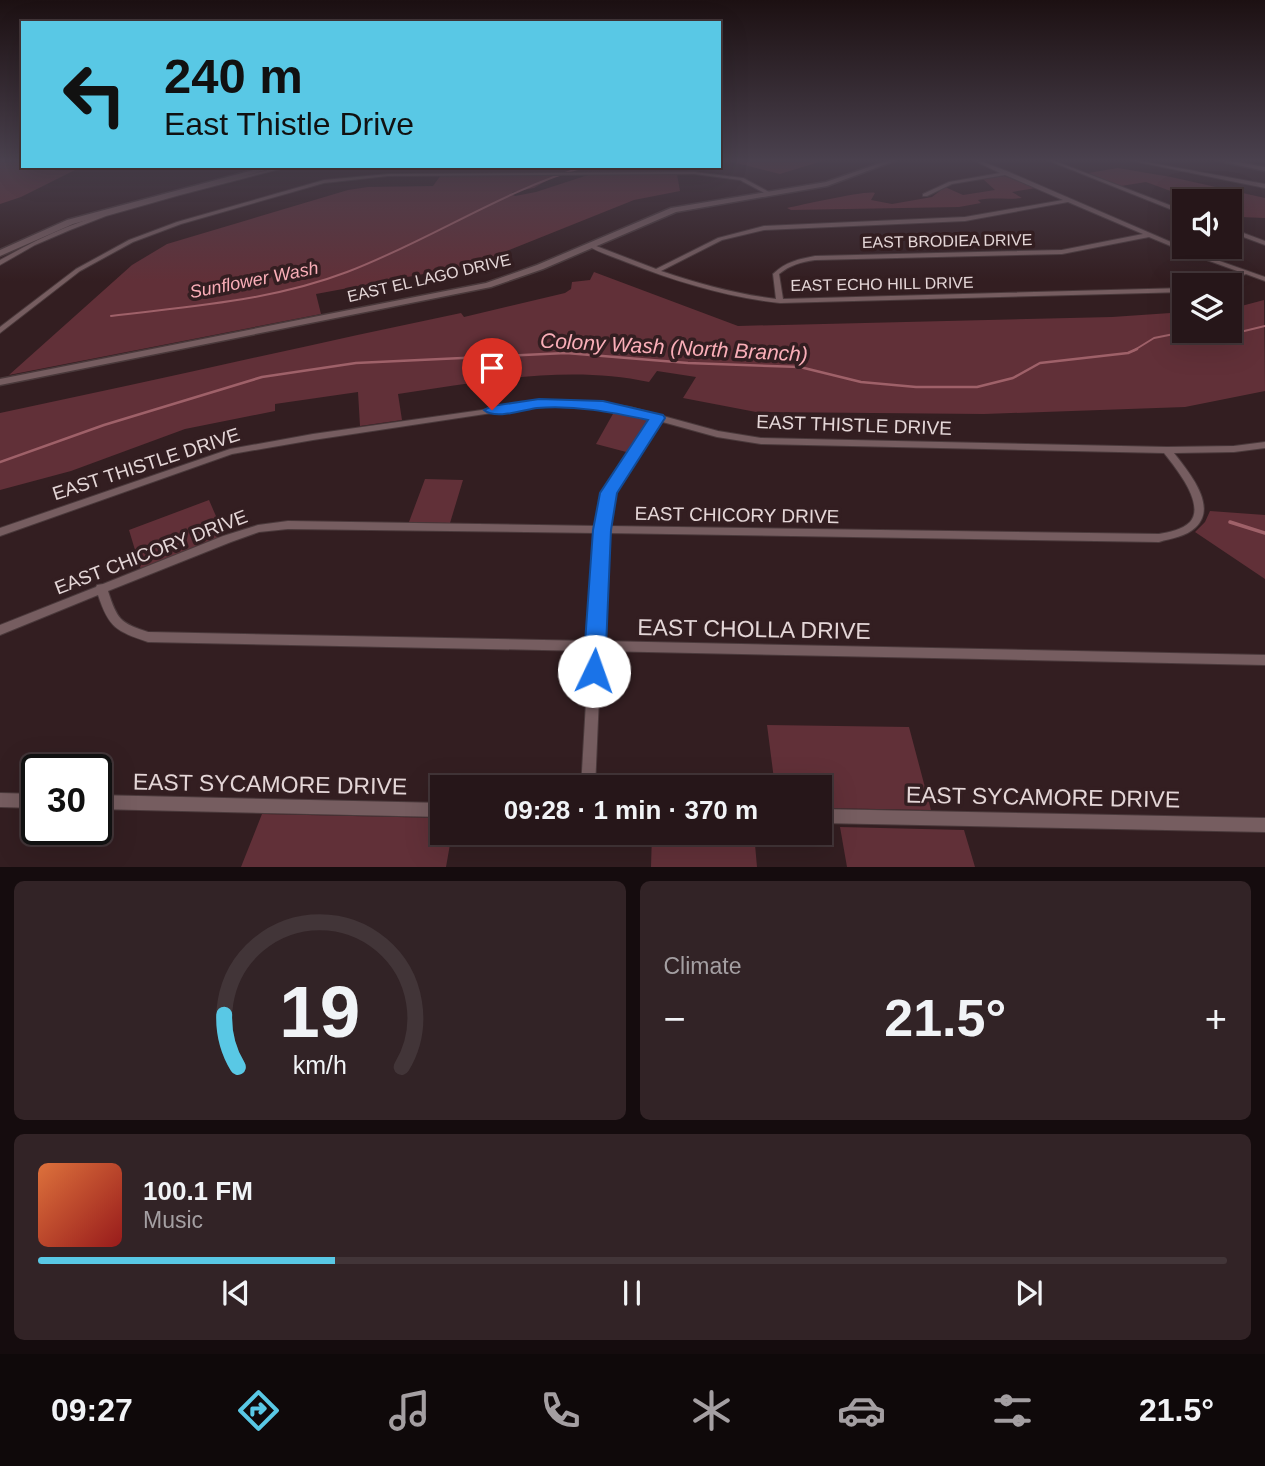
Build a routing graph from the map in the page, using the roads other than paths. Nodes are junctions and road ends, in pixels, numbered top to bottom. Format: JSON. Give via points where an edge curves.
{"nodes":[{"id":1,"x":131,"y":200,"type":"edge"},
{"id":2,"x":150,"y":200,"type":"edge"},
{"id":3,"x":162,"y":200,"type":"edge"},
{"id":4,"x":265,"y":200,"type":"edge"},
{"id":5,"x":731,"y":200,"type":"edge"},
{"id":6,"x":1067,"y":200,"type":"edge"},
{"id":7,"x":1071,"y":200,"type":"edge"},
{"id":8,"x":1153,"y":200,"type":"edge"},
{"id":9,"x":1172,"y":208,"type":"edge"},
{"id":10,"x":1265,"y":234,"type":"edge"},
{"id":11,"x":1149,"y":235,"type":"junction"},
{"id":12,"x":1242,"y":235,"type":"edge"},
{"id":13,"x":1251,"y":238,"type":"junction"},
{"id":14,"x":1265,"y":243,"type":"edge"},
{"id":15,"x":589,"y":245,"type":"junction"},
{"id":16,"x":0,"y":246,"type":"edge"},
{"id":17,"x":0,"y":253,"type":"edge"},
{"id":18,"x":0,"y":263,"type":"edge"},
{"id":19,"x":656,"y":271,"type":"junction"},
{"id":20,"x":1246,"y":272,"type":"junction"},
{"id":21,"x":1242,"y":273,"type":"edge"},
{"id":22,"x":1265,"y":279,"type":"edge"},
{"id":23,"x":1172,"y":290,"type":"edge"},
{"id":24,"x":780,"y":301,"type":"junction"},
{"id":25,"x":0,"y":331,"type":"edge"},
{"id":26,"x":0,"y":382,"type":"edge"},
{"id":27,"x":657,"y":418,"type":"junction"},
{"id":28,"x":1265,"y":444,"type":"edge"},
{"id":29,"x":1167,"y":450,"type":"junction"},
{"id":30,"x":602,"y":530,"type":"junction"},
{"id":31,"x":0,"y":532,"type":"edge"},
{"id":32,"x":101,"y":588,"type":"junction"},
{"id":33,"x":0,"y":630,"type":"edge"},
{"id":34,"x":595,"y":647,"type":"junction"},
{"id":35,"x":1265,"y":660,"type":"edge"},
{"id":36,"x":589,"y":775,"type":"edge"},
{"id":37,"x":0,"y":800,"type":"edge"},
{"id":38,"x":21,"y":801,"type":"edge"},
{"id":39,"x":112,"y":802,"type":"edge"},
{"id":40,"x":430,"y":810,"type":"edge"},
{"id":41,"x":832,"y":816,"type":"edge"},
{"id":42,"x":1265,"y":825,"type":"edge"}],
"edges":[{"from":1,"to":16,"type":"street","via":[[43,227]]},
{"from":2,"to":17,"type":"street","via":[[70,222]]},
{"from":3,"to":18,"type":"street","via":[[89,220]]},
{"from":4,"to":25,"type":"street","via":[[162,229],[104,254]]},
{"from":5,"to":15,"type":"street","name":"EAST EL LAGO DRIVE","via":[[674,210]]},
{"from":6,"to":19,"type":"street","via":[[965,219],[764,228],[720,239]]},
{"from":7,"to":11,"type":"street"},
{"from":8,"to":9,"type":"street"},
{"from":10,"to":13,"type":"street"},
{"from":11,"to":20,"type":"street"},
{"from":11,"to":24,"type":"street","name":"EAST BRODIEA DRIVE","via":[[1062,252],[796,261],[776,274]]},
{"from":12,"to":13,"type":"street"},
{"from":13,"to":14,"type":"street"},
{"from":15,"to":19,"type":"street","name":"EAST ECHO HILL DRIVE"},
{"from":15,"to":26,"type":"street","name":"EAST EL LAGO DRIVE","via":[[488,285]]},
{"from":19,"to":24,"type":"street","name":"EAST ECHO HILL DRIVE","via":[[714,292]]},
{"from":20,"to":21,"type":"street"},
{"from":20,"to":22,"type":"street"},
{"from":23,"to":24,"type":"street","name":"EAST ECHO HILL DRIVE"},
{"from":27,"to":29,"type":"street","name":"EAST THISTLE DRIVE","via":[[761,442]]},
{"from":27,"to":30,"type":"street","via":[[608,493]]},
{"from":27,"to":31,"type":"street","name":"EAST THISTLE DRIVE","via":[[603,406],[539,404],[255,447],[201,461]]},
{"from":28,"to":29,"type":"street","name":"EAST THISTLE DRIVE"},
{"from":29,"to":30,"type":"street","name":"EAST CHICORY DRIVE","via":[[1194,486],[1201,507],[1197,519],[1175,536]]},
{"from":30,"to":32,"type":"street","name":"EAST CHICORY DRIVE","via":[[274,527],[227,539]]},
{"from":30,"to":34,"type":"street"},
{"from":32,"to":33,"type":"street","name":"EAST CHICORY DRIVE"},
{"from":32,"to":34,"type":"street","name":"EAST CHOLLA DRIVE","via":[[110,614],[121,628],[148,637]]},
{"from":34,"to":35,"type":"street","name":"EAST CHOLLA DRIVE"},
{"from":34,"to":36,"type":"street"},
{"from":37,"to":38,"type":"street"},
{"from":39,"to":40,"type":"street","name":"EAST SYCAMORE DRIVE"},
{"from":41,"to":42,"type":"street","name":"EAST SYCAMORE DRIVE"}]}
